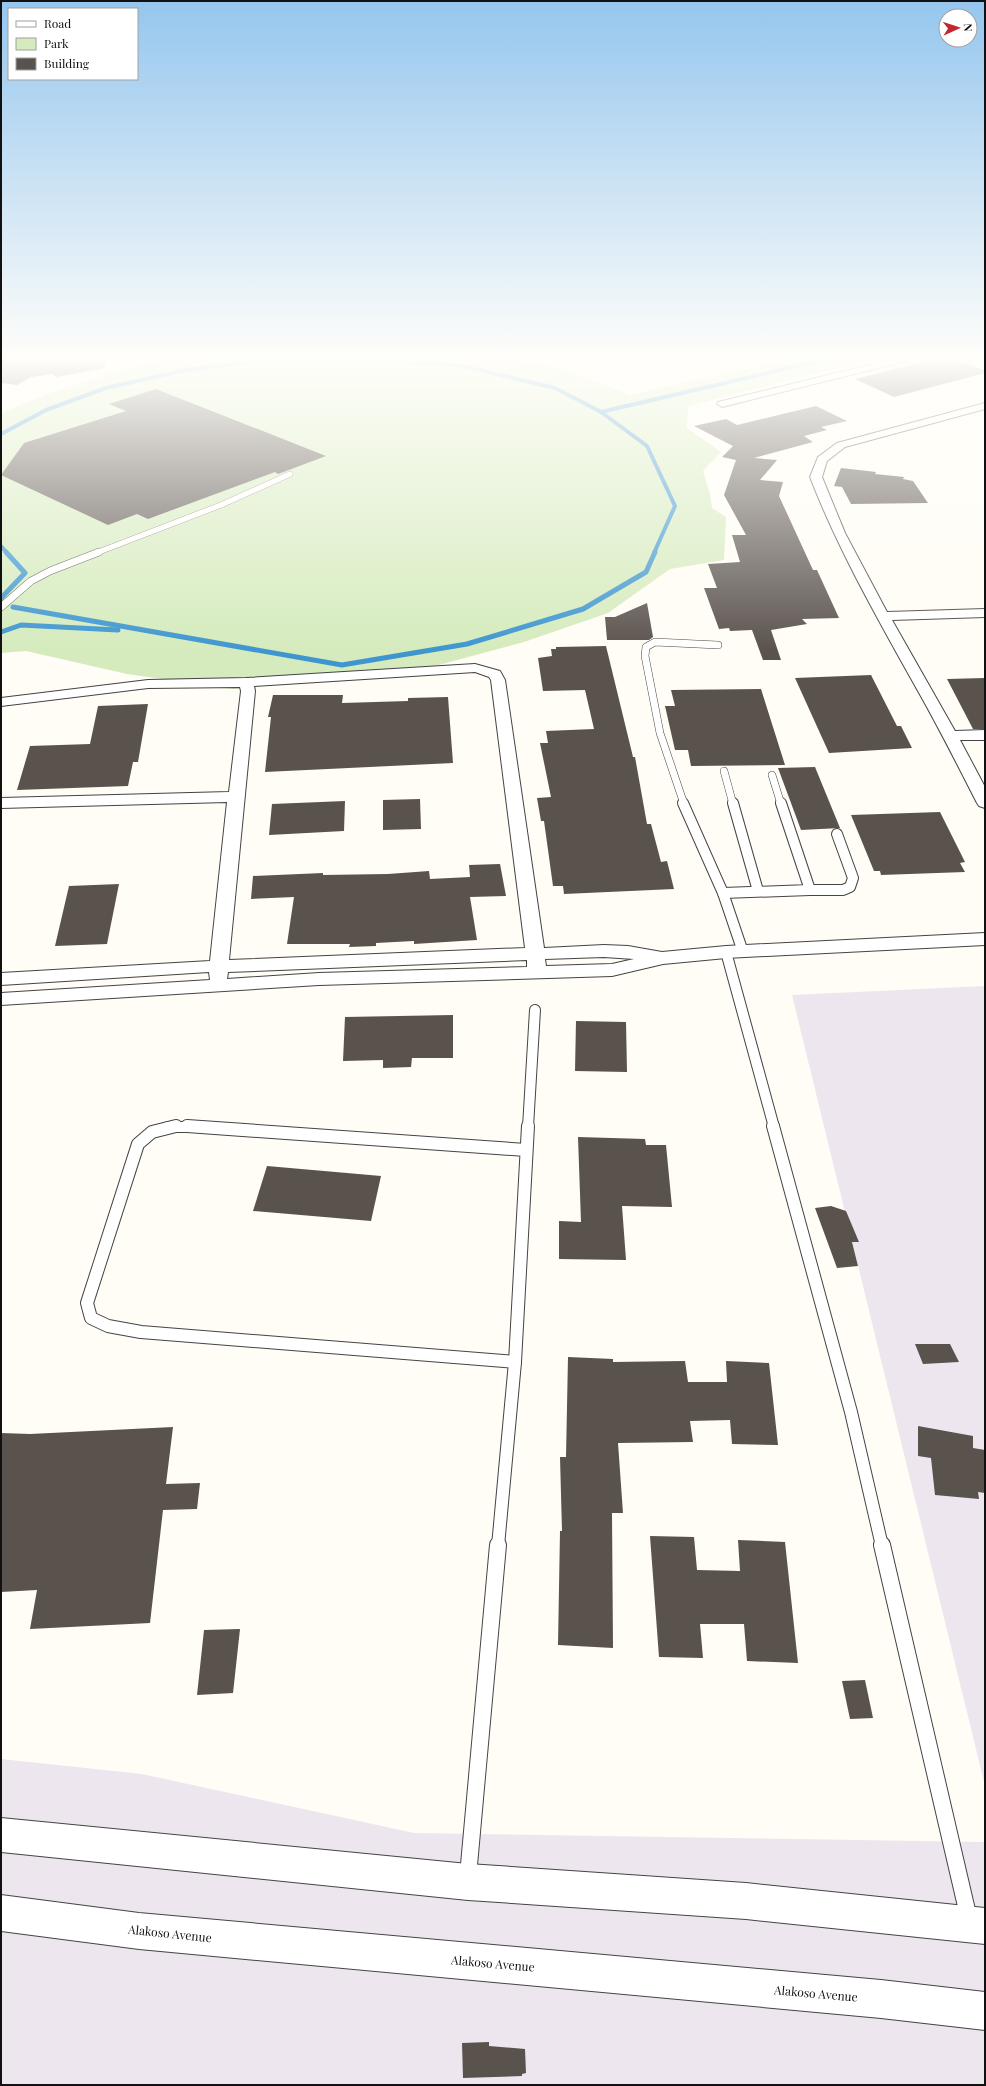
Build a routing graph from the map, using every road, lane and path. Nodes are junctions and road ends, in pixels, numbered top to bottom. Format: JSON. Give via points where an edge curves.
{"nodes":[{"id":1,"x":826,"y":456,"type":"edge"},
{"id":2,"x":290,"y":474,"type":"dead end"},
{"id":3,"x":1,"y":607,"type":"edge"},
{"id":4,"x":985,"y":613,"type":"edge"},
{"id":5,"x":883,"y":616,"type":"junction"},
{"id":6,"x":718,"y":645,"type":"dead end"},
{"id":7,"x":246,"y":682,"type":"junction"},
{"id":8,"x":1,"y":702,"type":"edge"},
{"id":9,"x":985,"y":735,"type":"edge"},
{"id":10,"x":949,"y":736,"type":"junction"},
{"id":11,"x":724,"y":771,"type":"dead end"},
{"id":12,"x":772,"y":775,"type":"dead end"},
{"id":13,"x":236,"y":797,"type":"junction"},
{"id":14,"x":1,"y":803,"type":"edge"},
{"id":15,"x":985,"y":803,"type":"edge"},
{"id":16,"x":836,"y":834,"type":"dead end"},
{"id":17,"x":758,"y":890,"type":"junction"},
{"id":18,"x":810,"y":890,"type":"junction"},
{"id":19,"x":722,"y":893,"type":"junction"},
{"id":20,"x":985,"y":939,"type":"edge"},
{"id":21,"x":734,"y":952,"type":"junction"},
{"id":22,"x":536,"y":964,"type":"junction"},
{"id":23,"x":218,"y":966,"type":"junction"},
{"id":24,"x":1,"y":979,"type":"edge"},
{"id":25,"x":217,"y":984,"type":"junction"},
{"id":26,"x":1,"y":999,"type":"edge"},
{"id":27,"x":535,"y":1010,"type":"dead end"},
{"id":28,"x":526,"y":1150,"type":"junction"},
{"id":29,"x":515,"y":1362,"type":"junction"},
{"id":30,"x":1,"y":1835,"type":"edge"},
{"id":31,"x":468,"y":1882,"type":"junction"},
{"id":32,"x":1,"y":1914,"type":"edge"},
{"id":33,"x":978,"y":1925,"type":"edge"},
{"id":34,"x":985,"y":2011,"type":"edge"}],
"edges":[{"from":1,"to":5,"type":"street","via":[[819,466],[816,477],[831,514]]},
{"from":2,"to":3,"type":"lane","via":[[221,505],[31,581]]},
{"from":4,"to":5,"type":"street"},
{"from":5,"to":10,"type":"street"},
{"from":6,"to":19,"type":"lane","via":[[655,642],[646,647],[646,656],[660,733],[678,791]]},
{"from":7,"to":8,"type":"street","via":[[148,684]]},
{"from":7,"to":13,"type":"street","via":[[248,691],[242,762]]},
{"from":7,"to":22,"type":"street","via":[[475,668],[495,674],[498,680]]},
{"from":9,"to":10,"type":"street"},
{"from":10,"to":15,"type":"street"},
{"from":11,"to":17,"type":"lane"},
{"from":12,"to":18,"type":"lane"},
{"from":13,"to":14,"type":"street"},
{"from":13,"to":23,"type":"street"},
{"from":16,"to":18,"type":"lane","via":[[853,878],[850,887],[843,890]]},
{"from":17,"to":18,"type":"lane"},
{"from":17,"to":19,"type":"lane"},
{"from":19,"to":21,"type":"lane"},
{"from":20,"to":21,"type":"street"},
{"from":21,"to":22,"type":"street","via":[[663,958],[612,970]]},
{"from":21,"to":33,"type":"lane"},
{"from":22,"to":23,"type":"street"},
{"from":22,"to":25,"type":"street"},
{"from":23,"to":24,"type":"street"},
{"from":23,"to":25,"type":"street"},
{"from":25,"to":26,"type":"street"},
{"from":27,"to":28,"type":"lane"},
{"from":28,"to":29,"type":"lane"},
{"from":28,"to":29,"type":"lane","via":[[180,1126],[162,1128],[147,1134],[138,1144],[87,1303],[91,1318],[108,1326],[141,1332]]},
{"from":29,"to":31,"type":"lane"},
{"from":30,"to":31,"type":"street"},
{"from":31,"to":33,"type":"street","via":[[746,1901]]},
{"from":32,"to":34,"type":"street","name":"Alakoso Avenue","via":[[147,1931],[881,1999]]}]}
